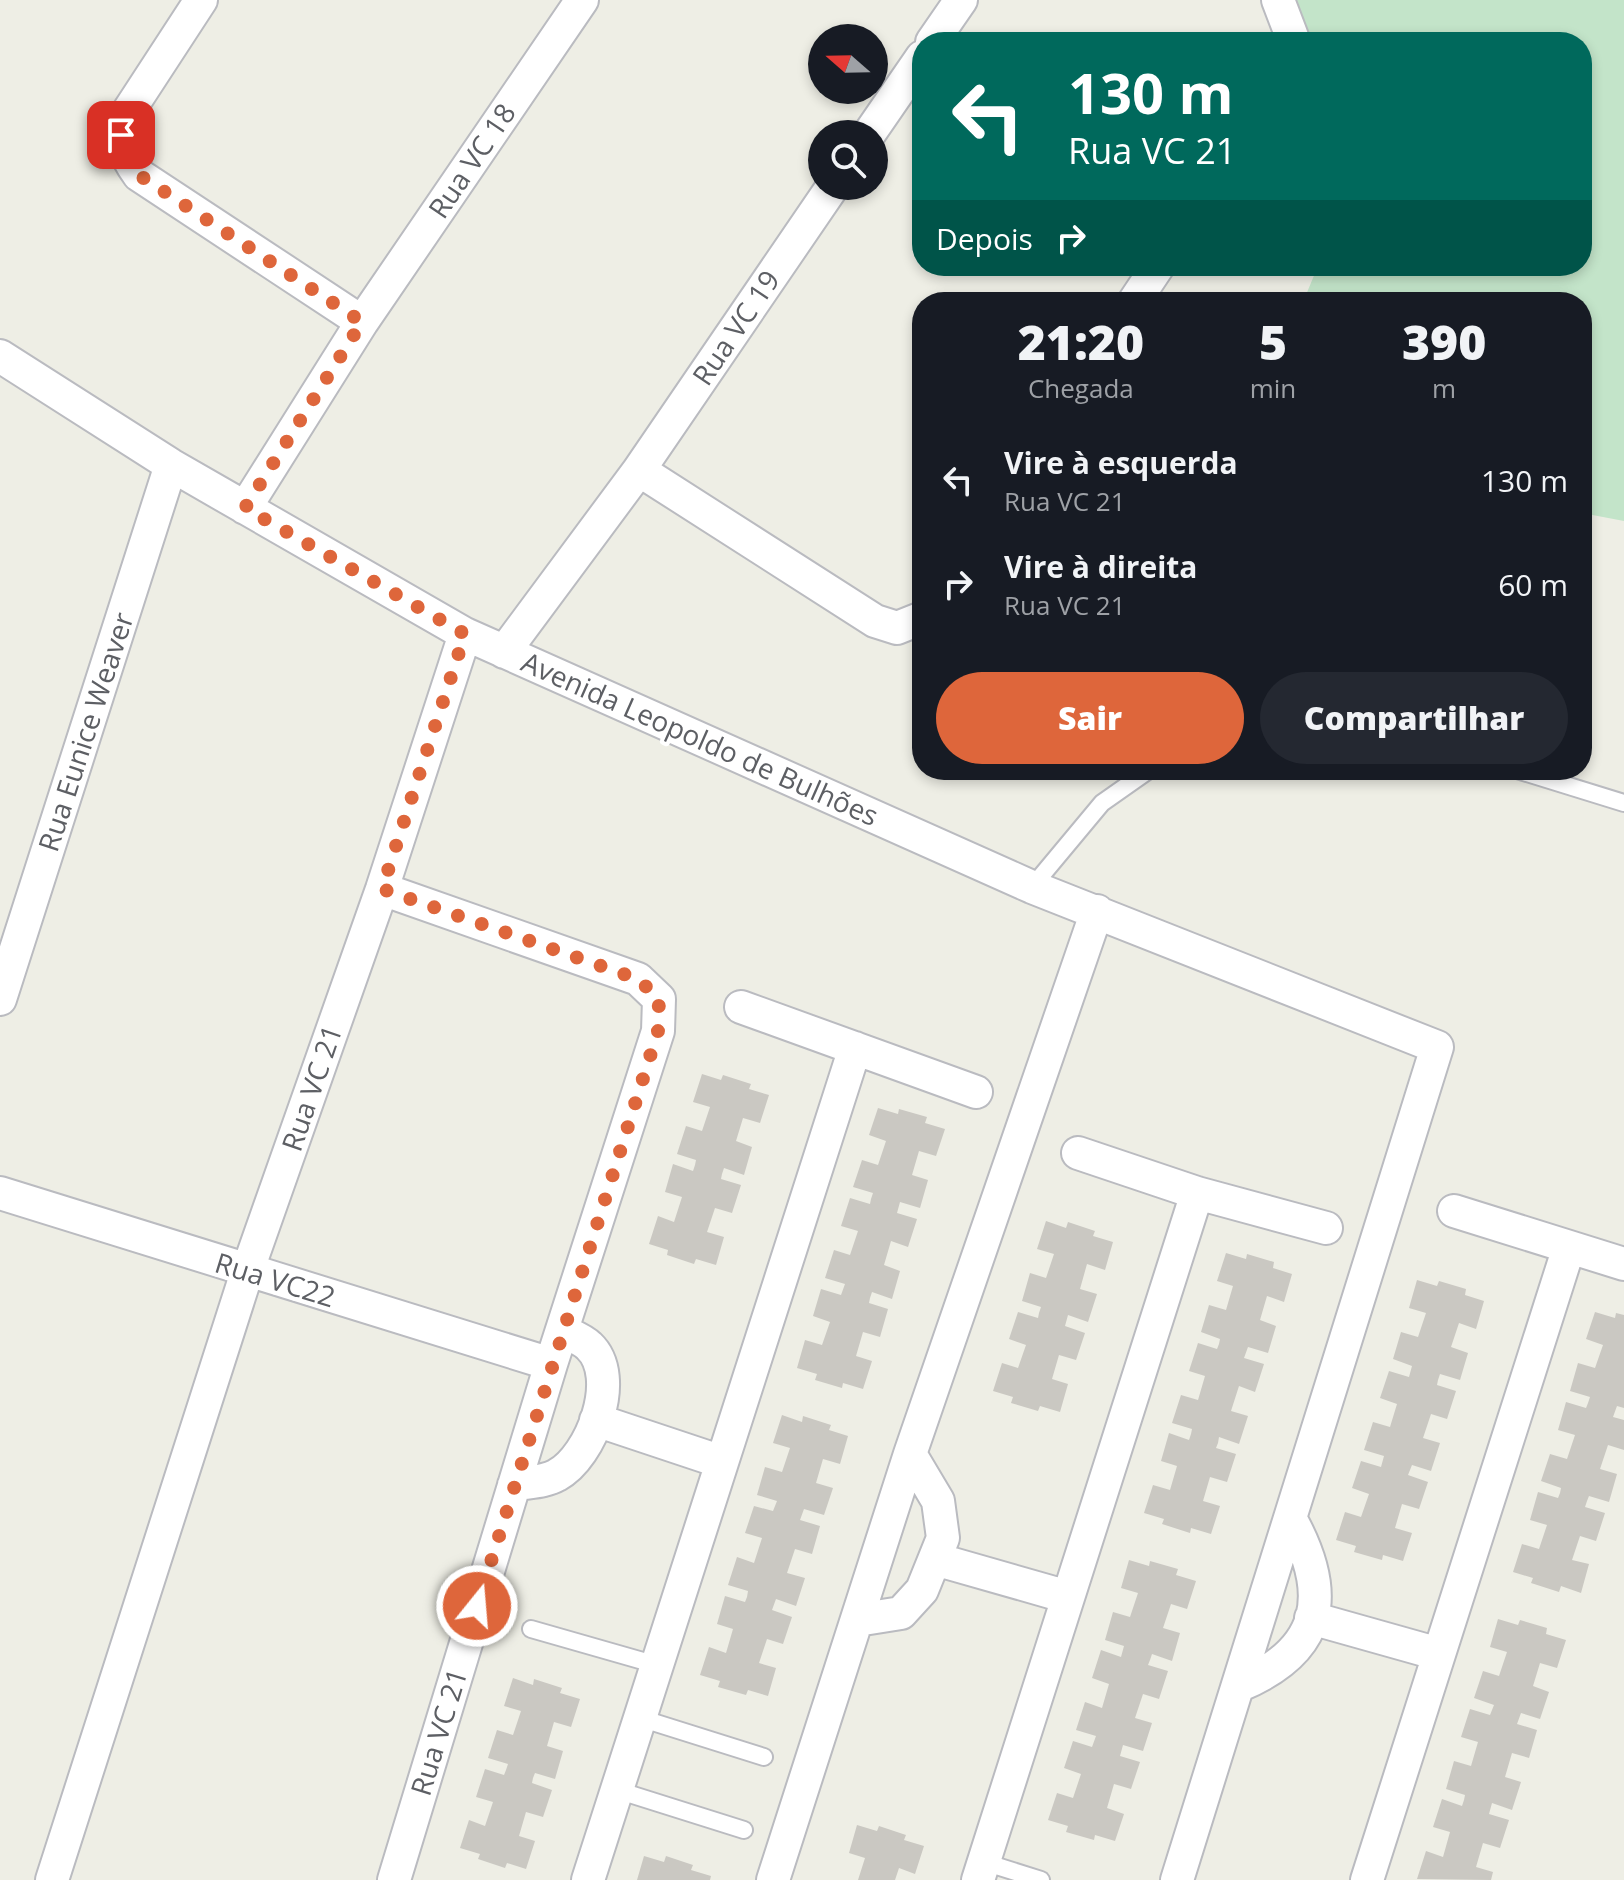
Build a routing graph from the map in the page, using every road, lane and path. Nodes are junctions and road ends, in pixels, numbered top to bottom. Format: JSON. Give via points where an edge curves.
{"nodes":[{"id":1,"x":201,"y":0,"type":"edge"},
{"id":2,"x":582,"y":0,"type":"edge"},
{"id":3,"x":961,"y":0,"type":"edge"},
{"id":4,"x":1278,"y":0,"type":"edge"},
{"id":5,"x":939,"y":32,"type":"edge"},
{"id":6,"x":1290,"y":32,"type":"edge"},
{"id":7,"x":912,"y":72,"type":"edge"},
{"id":8,"x":879,"y":120,"type":"edge"},
{"id":9,"x":823,"y":200,"type":"edge"},
{"id":10,"x":362,"y":322,"type":"junction"},
{"id":11,"x":0,"y":356,"type":"edge"},
{"id":12,"x":171,"y":465,"type":"junction"},
{"id":13,"x":639,"y":470,"type":"junction"},
{"id":14,"x":245,"y":508,"type":"junction"},
{"id":15,"x":912,"y":622,"type":"edge"},
{"id":16,"x":465,"y":634,"type":"junction"},
{"id":17,"x":504,"y":652,"type":"junction"},
{"id":18,"x":1135,"y":780,"type":"edge"},
{"id":19,"x":1549,"y":780,"type":"edge"},
{"id":20,"x":1624,"y":803,"type":"edge"},
{"id":21,"x":1032,"y":887,"type":"junction"},
{"id":22,"x":382,"y":889,"type":"junction"},
{"id":23,"x":1097,"y":911,"type":"junction"},
{"id":24,"x":0,"y":999,"type":"edge"},
{"id":25,"x":741,"y":1007,"type":"dead end"},
{"id":26,"x":855,"y":1048,"type":"junction"},
{"id":27,"x":976,"y":1092,"type":"dead end"},
{"id":28,"x":1078,"y":1153,"type":"dead end"},
{"id":29,"x":0,"y":1193,"type":"edge"},
{"id":30,"x":1197,"y":1193,"type":"junction"},
{"id":31,"x":1454,"y":1211,"type":"dead end"},
{"id":32,"x":1326,"y":1228,"type":"dead end"},
{"id":33,"x":1569,"y":1247,"type":"junction"},
{"id":34,"x":1624,"y":1264,"type":"edge"},
{"id":35,"x":247,"y":1272,"type":"junction"},
{"id":36,"x":562,"y":1331,"type":"junction"},
{"id":37,"x":551,"y":1364,"type":"junction"},
{"id":38,"x":596,"y":1420,"type":"junction"},
{"id":39,"x":910,"y":1454,"type":"junction"},
{"id":40,"x":722,"y":1462,"type":"junction"},
{"id":41,"x":514,"y":1485,"type":"junction"},
{"id":42,"x":1290,"y":1518,"type":"junction"},
{"id":43,"x":935,"y":1559,"type":"junction"},
{"id":44,"x":1068,"y":1597,"type":"junction"},
{"id":45,"x":1311,"y":1618,"type":"junction"},
{"id":46,"x":857,"y":1620,"type":"junction"},
{"id":47,"x":531,"y":1629,"type":"dead end"},
{"id":48,"x":1439,"y":1654,"type":"junction"},
{"id":49,"x":657,"y":1665,"type":"junction"},
{"id":50,"x":1238,"y":1686,"type":"junction"},
{"id":51,"x":640,"y":1718,"type":"junction"},
{"id":52,"x":764,"y":1757,"type":"dead end"},
{"id":53,"x":617,"y":1790,"type":"junction"},
{"id":54,"x":744,"y":1830,"type":"dead end"},
{"id":55,"x":981,"y":1871,"type":"edge"},
{"id":56,"x":52,"y":1880,"type":"edge"},
{"id":57,"x":394,"y":1880,"type":"edge"},
{"id":58,"x":588,"y":1880,"type":"edge"},
{"id":59,"x":773,"y":1880,"type":"edge"},
{"id":60,"x":1041,"y":1880,"type":"edge"},
{"id":61,"x":1177,"y":1880,"type":"edge"},
{"id":62,"x":1367,"y":1880,"type":"edge"}],
"edges":[{"from":1,"to":10,"type":"street","via":[[126,115],[121,135],[125,156],[139,175]]},
{"from":2,"to":10,"type":"street","name":"Rua VC 18"},
{"from":3,"to":5,"type":"street"},
{"from":4,"to":6,"type":"street"},
{"from":7,"to":8,"type":"street"},
{"from":9,"to":13,"type":"street","name":"Rua VC 19"},
{"from":10,"to":14,"type":"street","name":"Rua VC 18"},
{"from":11,"to":12,"type":"street","name":"Avenida Leopoldo de Bulhões"},
{"from":12,"to":14,"type":"street","name":"Avenida Leopoldo de Bulhões"},
{"from":12,"to":24,"type":"street","name":"Rua Eunice Weaver"},
{"from":13,"to":15,"type":"street","via":[[875,621],[897,628]]},
{"from":13,"to":17,"type":"street","name":"Rua VC 19"},
{"from":14,"to":16,"type":"street","name":"Avenida Leopoldo de Bulhões"},
{"from":16,"to":17,"type":"street","name":"Avenida Leopoldo de Bulhões"},
{"from":16,"to":22,"type":"street","name":"Rua VC 21"},
{"from":17,"to":21,"type":"street","name":"Avenida Leopoldo de Bulhões"},
{"from":18,"to":21,"type":"lane","via":[[1102,803]]},
{"from":19,"to":20,"type":"lane"},
{"from":21,"to":23,"type":"street","name":"Avenida Leopoldo de Bulhões"},
{"from":22,"to":35,"type":"street","name":"Rua VC 21"},
{"from":22,"to":36,"type":"street","name":"Rua VC 21","via":[[638,979],[659,999],[658,1031]]},
{"from":23,"to":39,"type":"street"},
{"from":23,"to":42,"type":"street","name":"Avenida Leopoldo de Bulhões","via":[[1437,1047]]},
{"from":25,"to":26,"type":"street"},
{"from":26,"to":27,"type":"street"},
{"from":26,"to":40,"type":"street"},
{"from":28,"to":30,"type":"street"},
{"from":29,"to":35,"type":"street","name":"Rua VC22"},
{"from":30,"to":32,"type":"street"},
{"from":30,"to":44,"type":"street"},
{"from":31,"to":33,"type":"street"},
{"from":33,"to":34,"type":"street"},
{"from":33,"to":48,"type":"street"},
{"from":35,"to":37,"type":"street","name":"Rua VC22"},
{"from":35,"to":56,"type":"street","name":"Rua VC 21"},
{"from":36,"to":37,"type":"street","name":"Rua VC 21"},
{"from":36,"to":38,"type":"street","via":[[589,1346],[601,1366],[604,1384]]},
{"from":37,"to":41,"type":"street","name":"Rua VC 21"},
{"from":38,"to":40,"type":"street"},
{"from":38,"to":41,"type":"street","via":[[589,1442],[556,1476]]},
{"from":39,"to":43,"type":"street","via":[[938,1501],[943,1538]]},
{"from":39,"to":46,"type":"street"},
{"from":40,"to":49,"type":"street"},
{"from":41,"to":57,"type":"street","name":"Rua VC 21"},
{"from":42,"to":45,"type":"street","via":[[1307,1548],[1315,1582]]},
{"from":42,"to":50,"type":"street"},
{"from":43,"to":44,"type":"street"},
{"from":43,"to":46,"type":"street","via":[[922,1590],[901,1613]]},
{"from":44,"to":55,"type":"street"},
{"from":45,"to":48,"type":"street"},
{"from":45,"to":50,"type":"street","via":[[1292,1656]]},
{"from":46,"to":59,"type":"street"},
{"from":47,"to":49,"type":"lane"},
{"from":48,"to":62,"type":"street"},
{"from":49,"to":51,"type":"street"},
{"from":50,"to":61,"type":"street"},
{"from":51,"to":52,"type":"lane"},
{"from":51,"to":53,"type":"street"},
{"from":53,"to":54,"type":"lane"},
{"from":53,"to":58,"type":"street"},
{"from":55,"to":60,"type":"lane"}]}
